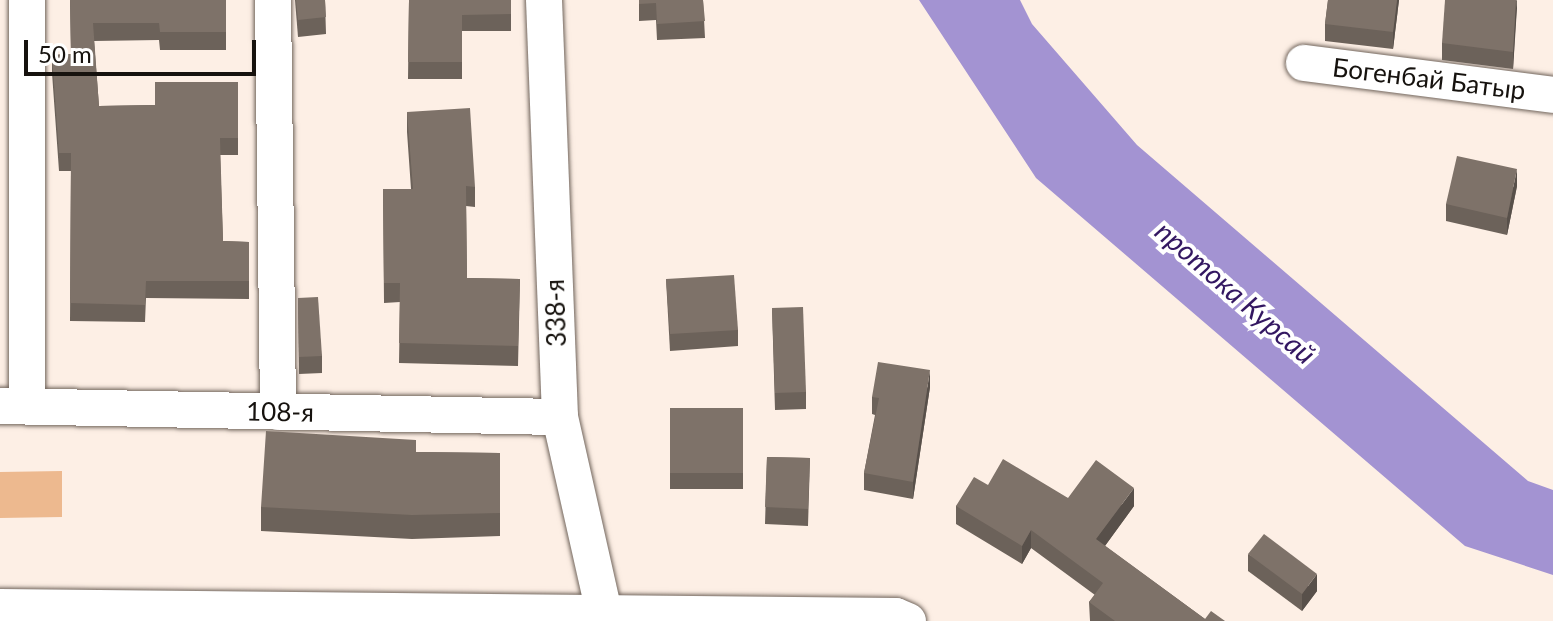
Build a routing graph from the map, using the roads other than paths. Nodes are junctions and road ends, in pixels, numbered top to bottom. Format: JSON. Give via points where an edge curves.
{"nodes":[{"id":1,"x":27,"y":0,"type":"edge"},
{"id":2,"x":273,"y":0,"type":"edge"},
{"id":3,"x":544,"y":0,"type":"edge"},
{"id":4,"x":1304,"y":63,"type":"dead end"},
{"id":5,"x":1553,"y":95,"type":"edge"},
{"id":6,"x":14,"y":406,"type":"edge"},
{"id":7,"x":278,"y":412,"type":"junction"},
{"id":8,"x":560,"y":417,"type":"junction"},
{"id":9,"x":0,"y":607,"type":"edge"},
{"id":10,"x":606,"y":617,"type":"edge"},
{"id":11,"x":908,"y":621,"type":"edge"}],
"edges":[{"from":1,"to":6,"type":"street"},
{"from":2,"to":7,"type":"street"},
{"from":3,"to":8,"type":"street","name":"338-я"},
{"from":4,"to":5,"type":"street","name":"Богенбай Батыр"},
{"from":6,"to":7,"type":"street","name":"108-я"},
{"from":7,"to":8,"type":"street","name":"108-я"},
{"from":8,"to":10,"type":"street","name":"338-я"},
{"from":9,"to":10,"type":"street"},
{"from":10,"to":11,"type":"street","via":[[896,616]]}]}
